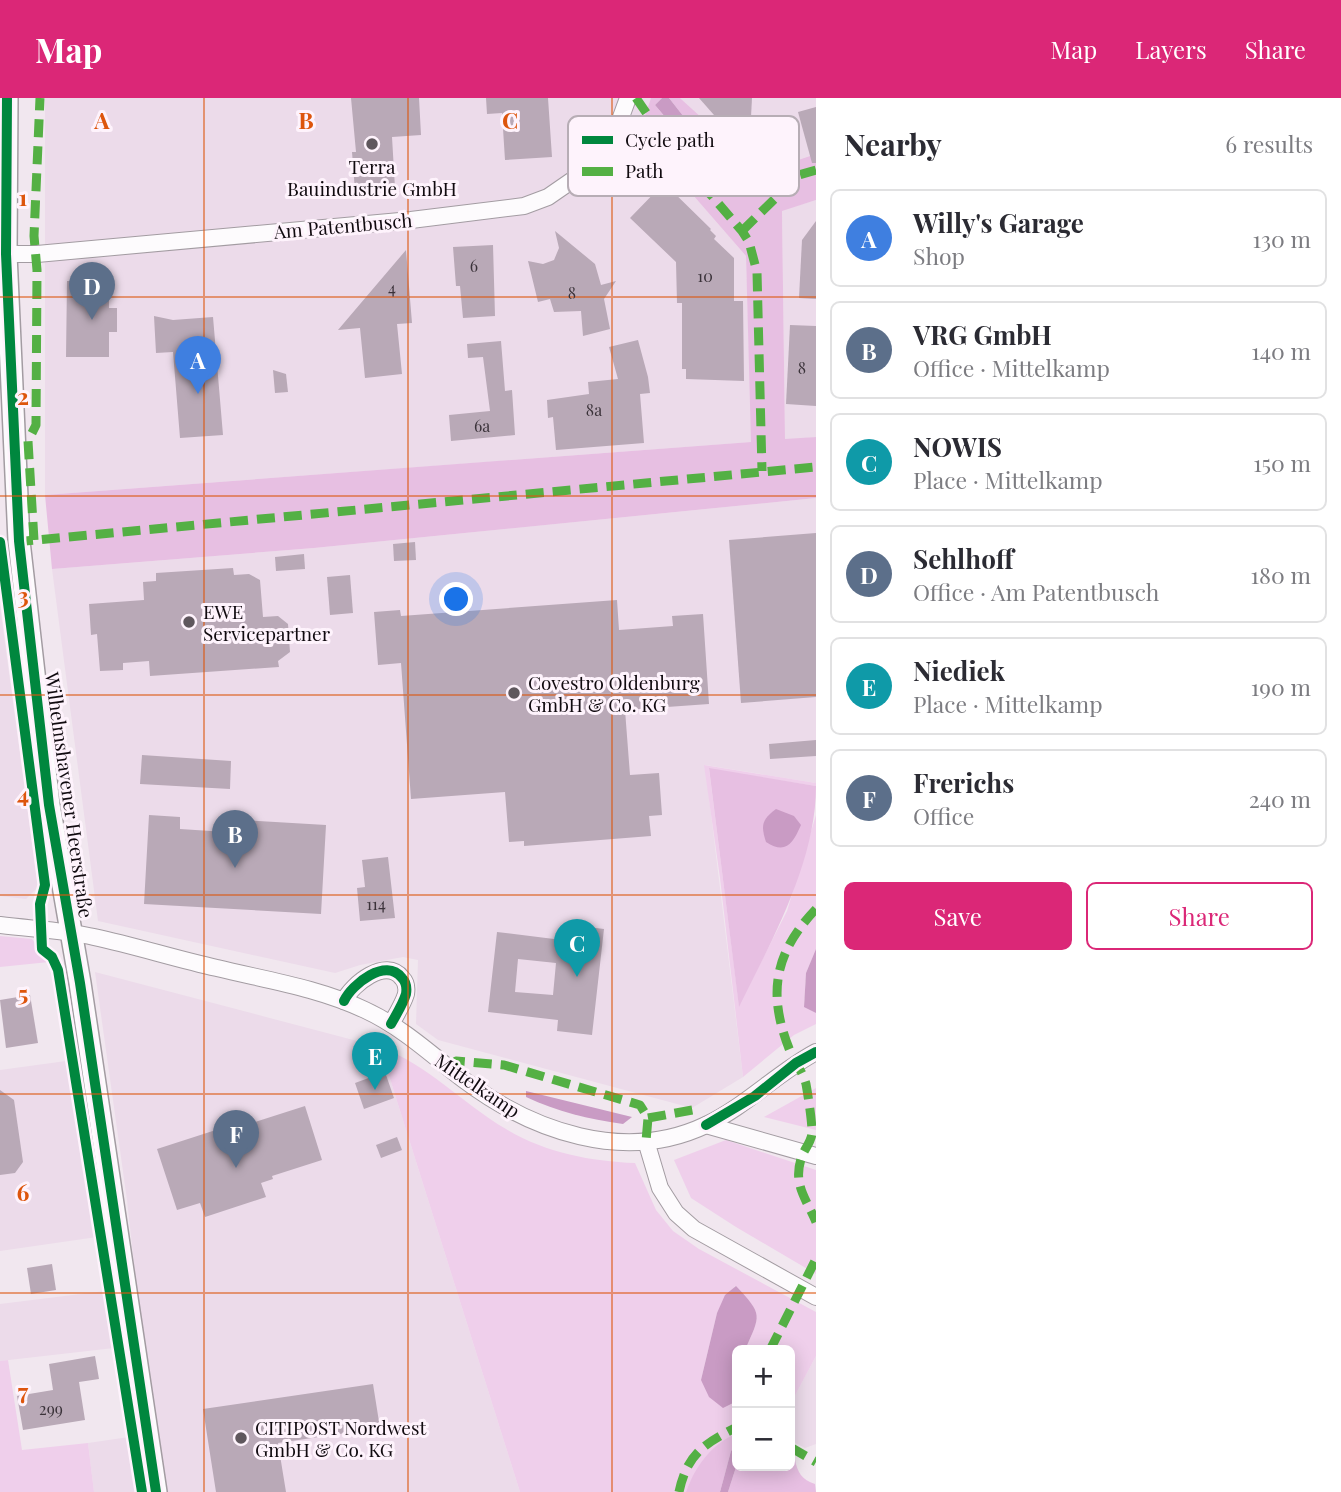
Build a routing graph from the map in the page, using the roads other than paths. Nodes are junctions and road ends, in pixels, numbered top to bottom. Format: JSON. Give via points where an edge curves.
{"nodes":[{"id":1,"x":7,"y":98,"type":"edge"},
{"id":2,"x":628,"y":98,"type":"edge"},
{"id":3,"x":621,"y":116,"type":"edge"},
{"id":4,"x":568,"y":183,"type":"edge"},
{"id":5,"x":6,"y":254,"type":"junction"},
{"id":6,"x":0,"y":925,"type":"edge"},
{"id":7,"x":72,"y":934,"type":"junction"},
{"id":8,"x":344,"y":1001,"type":"junction"},
{"id":9,"x":391,"y":1024,"type":"junction"},
{"id":10,"x":816,"y":1052,"type":"edge"},
{"id":11,"x":706,"y":1125,"type":"junction"},
{"id":12,"x":646,"y":1142,"type":"junction"},
{"id":13,"x":816,"y":1156,"type":"edge"},
{"id":14,"x":816,"y":1297,"type":"edge"},
{"id":15,"x":156,"y":1492,"type":"edge"}],
"edges":[{"from":1,"to":5,"type":"street","name":"Wilhelmshavener Heerstraße"},
{"from":2,"to":3,"type":"street","name":"Am Patentbusch"},
{"from":4,"to":5,"type":"street","name":"Am Patentbusch","via":[[524,206],[411,220]]},
{"from":5,"to":7,"type":"street","name":"Wilhelmshavener Heerstraße","via":[[19,541],[50,805]]},
{"from":6,"to":7,"type":"street","name":"Mittelkamp"},
{"from":7,"to":8,"type":"street","name":"Mittelkamp"},
{"from":7,"to":15,"type":"street","name":"Wilhelmshavener Heerstraße"},
{"from":8,"to":9,"type":"street","name":"Mittelkamp"},
{"from":8,"to":9,"type":"street","via":[[347,993],[377,971],[397,973],[406,993]]},
{"from":9,"to":12,"type":"street","name":"Mittelkamp","via":[[517,1114],[570,1135],[603,1142]]},
{"from":10,"to":11,"type":"street","name":"Mittelkamp"},
{"from":11,"to":12,"type":"street","name":"Mittelkamp"},
{"from":11,"to":13,"type":"street"},
{"from":12,"to":14,"type":"street","via":[[660,1188],[676,1213],[694,1228]]}]}
